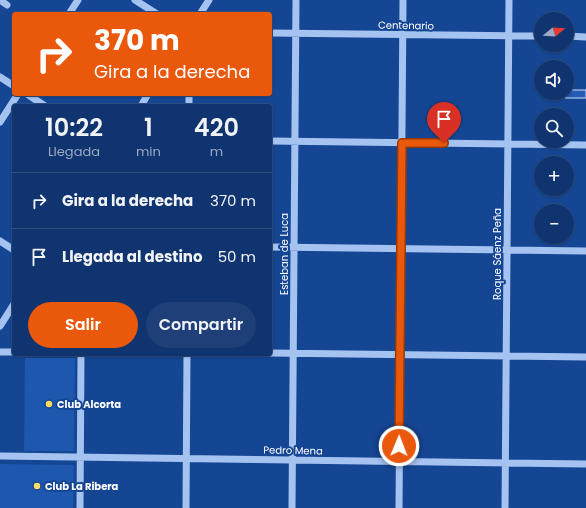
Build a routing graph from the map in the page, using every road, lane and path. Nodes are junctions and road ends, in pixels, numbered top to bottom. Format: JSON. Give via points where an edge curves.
{"nodes":[{"id":1,"x":0,"y":0,"type":"edge"},
{"id":2,"x":78,"y":0,"type":"edge"},
{"id":3,"x":135,"y":0,"type":"edge"},
{"id":4,"x":209,"y":0,"type":"edge"},
{"id":5,"x":296,"y":0,"type":"edge"},
{"id":6,"x":403,"y":0,"type":"edge"},
{"id":7,"x":509,"y":0,"type":"edge"},
{"id":8,"x":7,"y":5,"type":"dead end"},
{"id":9,"x":71,"y":12,"type":"edge"},
{"id":10,"x":154,"y":12,"type":"edge"},
{"id":11,"x":201,"y":12,"type":"edge"},
{"id":12,"x":272,"y":33,"type":"edge"},
{"id":13,"x":296,"y":33,"type":"junction"},
{"id":14,"x":402,"y":35,"type":"junction"},
{"id":15,"x":509,"y":36,"type":"junction"},
{"id":16,"x":534,"y":36,"type":"edge"},
{"id":17,"x":574,"y":36,"type":"edge"},
{"id":18,"x":586,"y":36,"type":"edge"},
{"id":19,"x":0,"y":77,"type":"edge"},
{"id":20,"x":12,"y":85,"type":"edge"},
{"id":21,"x":17,"y":96,"type":"edge"},
{"id":22,"x":30,"y":96,"type":"edge"},
{"id":23,"x":43,"y":104,"type":"edge"},
{"id":24,"x":0,"y":122,"type":"edge"},
{"id":25,"x":272,"y":141,"type":"edge"},
{"id":26,"x":295,"y":142,"type":"junction"},
{"id":27,"x":402,"y":143,"type":"junction"},
{"id":28,"x":508,"y":144,"type":"junction"},
{"id":29,"x":586,"y":145,"type":"edge"},
{"id":30,"x":0,"y":241,"type":"edge"},
{"id":31,"x":272,"y":247,"type":"edge"},
{"id":32,"x":294,"y":248,"type":"junction"},
{"id":33,"x":12,"y":249,"type":"edge"},
{"id":34,"x":401,"y":249,"type":"junction"},
{"id":35,"x":507,"y":250,"type":"junction"},
{"id":36,"x":586,"y":251,"type":"edge"},
{"id":37,"x":12,"y":307,"type":"edge"},
{"id":38,"x":0,"y":326,"type":"edge"},
{"id":39,"x":0,"y":352,"type":"edge"},
{"id":40,"x":12,"y":352,"type":"edge"},
{"id":41,"x":272,"y":353,"type":"edge"},
{"id":42,"x":294,"y":354,"type":"junction"},
{"id":43,"x":400,"y":355,"type":"junction"},
{"id":44,"x":81,"y":356,"type":"edge"},
{"id":45,"x":187,"y":356,"type":"edge"},
{"id":46,"x":506,"y":356,"type":"junction"},
{"id":47,"x":586,"y":357,"type":"edge"},
{"id":48,"x":0,"y":456,"type":"edge"},
{"id":49,"x":81,"y":458,"type":"junction"},
{"id":50,"x":186,"y":458,"type":"junction"},
{"id":51,"x":292,"y":461,"type":"junction"},
{"id":52,"x":399,"y":461,"type":"junction"},
{"id":53,"x":505,"y":462,"type":"junction"},
{"id":54,"x":586,"y":464,"type":"edge"},
{"id":55,"x":80,"y":508,"type":"edge"},
{"id":56,"x":186,"y":508,"type":"edge"},
{"id":57,"x":292,"y":508,"type":"edge"},
{"id":58,"x":399,"y":508,"type":"edge"},
{"id":59,"x":505,"y":508,"type":"edge"}],
"edges":[{"from":1,"to":8,"type":"street"},
{"from":2,"to":9,"type":"street"},
{"from":3,"to":10,"type":"street"},
{"from":4,"to":11,"type":"street"},
{"from":5,"to":13,"type":"street","name":"Esteban de Luca"},
{"from":6,"to":14,"type":"street"},
{"from":7,"to":15,"type":"street","name":"Roque Sáenz Peña"},
{"from":12,"to":13,"type":"street","name":"Centenario"},
{"from":13,"to":14,"type":"street","name":"Centenario"},
{"from":13,"to":26,"type":"street","name":"Esteban de Luca"},
{"from":14,"to":15,"type":"street","name":"Centenario"},
{"from":14,"to":27,"type":"street"},
{"from":15,"to":16,"type":"street","name":"Centenario"},
{"from":15,"to":28,"type":"street","name":"Roque Sáenz Peña"},
{"from":17,"to":18,"type":"street"},
{"from":19,"to":20,"type":"street"},
{"from":21,"to":24,"type":"street"},
{"from":22,"to":23,"type":"street"},
{"from":25,"to":26,"type":"street"},
{"from":26,"to":27,"type":"street"},
{"from":26,"to":32,"type":"street","name":"Esteban de Luca"},
{"from":27,"to":28,"type":"street"},
{"from":27,"to":34,"type":"street"},
{"from":28,"to":29,"type":"street"},
{"from":28,"to":35,"type":"street","name":"Roque Sáenz Peña"},
{"from":30,"to":33,"type":"street"},
{"from":31,"to":32,"type":"street"},
{"from":32,"to":34,"type":"street"},
{"from":32,"to":42,"type":"street","name":"Esteban de Luca"},
{"from":34,"to":35,"type":"street"},
{"from":34,"to":43,"type":"street"},
{"from":35,"to":36,"type":"street"},
{"from":35,"to":46,"type":"street","name":"Roque Sáenz Peña"},
{"from":37,"to":38,"type":"street"},
{"from":39,"to":40,"type":"street"},
{"from":41,"to":42,"type":"street"},
{"from":42,"to":43,"type":"street"},
{"from":42,"to":51,"type":"street","name":"Esteban de Luca"},
{"from":43,"to":46,"type":"street"},
{"from":43,"to":52,"type":"street"},
{"from":44,"to":49,"type":"street"},
{"from":45,"to":50,"type":"street"},
{"from":46,"to":47,"type":"street"},
{"from":46,"to":53,"type":"street","name":"Roque Sáenz Peña"},
{"from":48,"to":49,"type":"street","name":"Pedro Mena"},
{"from":49,"to":50,"type":"street","name":"Pedro Mena"},
{"from":49,"to":55,"type":"street"},
{"from":50,"to":51,"type":"street","name":"Pedro Mena"},
{"from":50,"to":56,"type":"street"},
{"from":51,"to":52,"type":"street","name":"Pedro Mena"},
{"from":51,"to":57,"type":"street","name":"Esteban de Luca"},
{"from":52,"to":53,"type":"street","name":"Pedro Mena"},
{"from":52,"to":58,"type":"street"},
{"from":53,"to":54,"type":"street","name":"Pedro Mena"},
{"from":53,"to":59,"type":"street","name":"Roque Sáenz Peña"}]}
